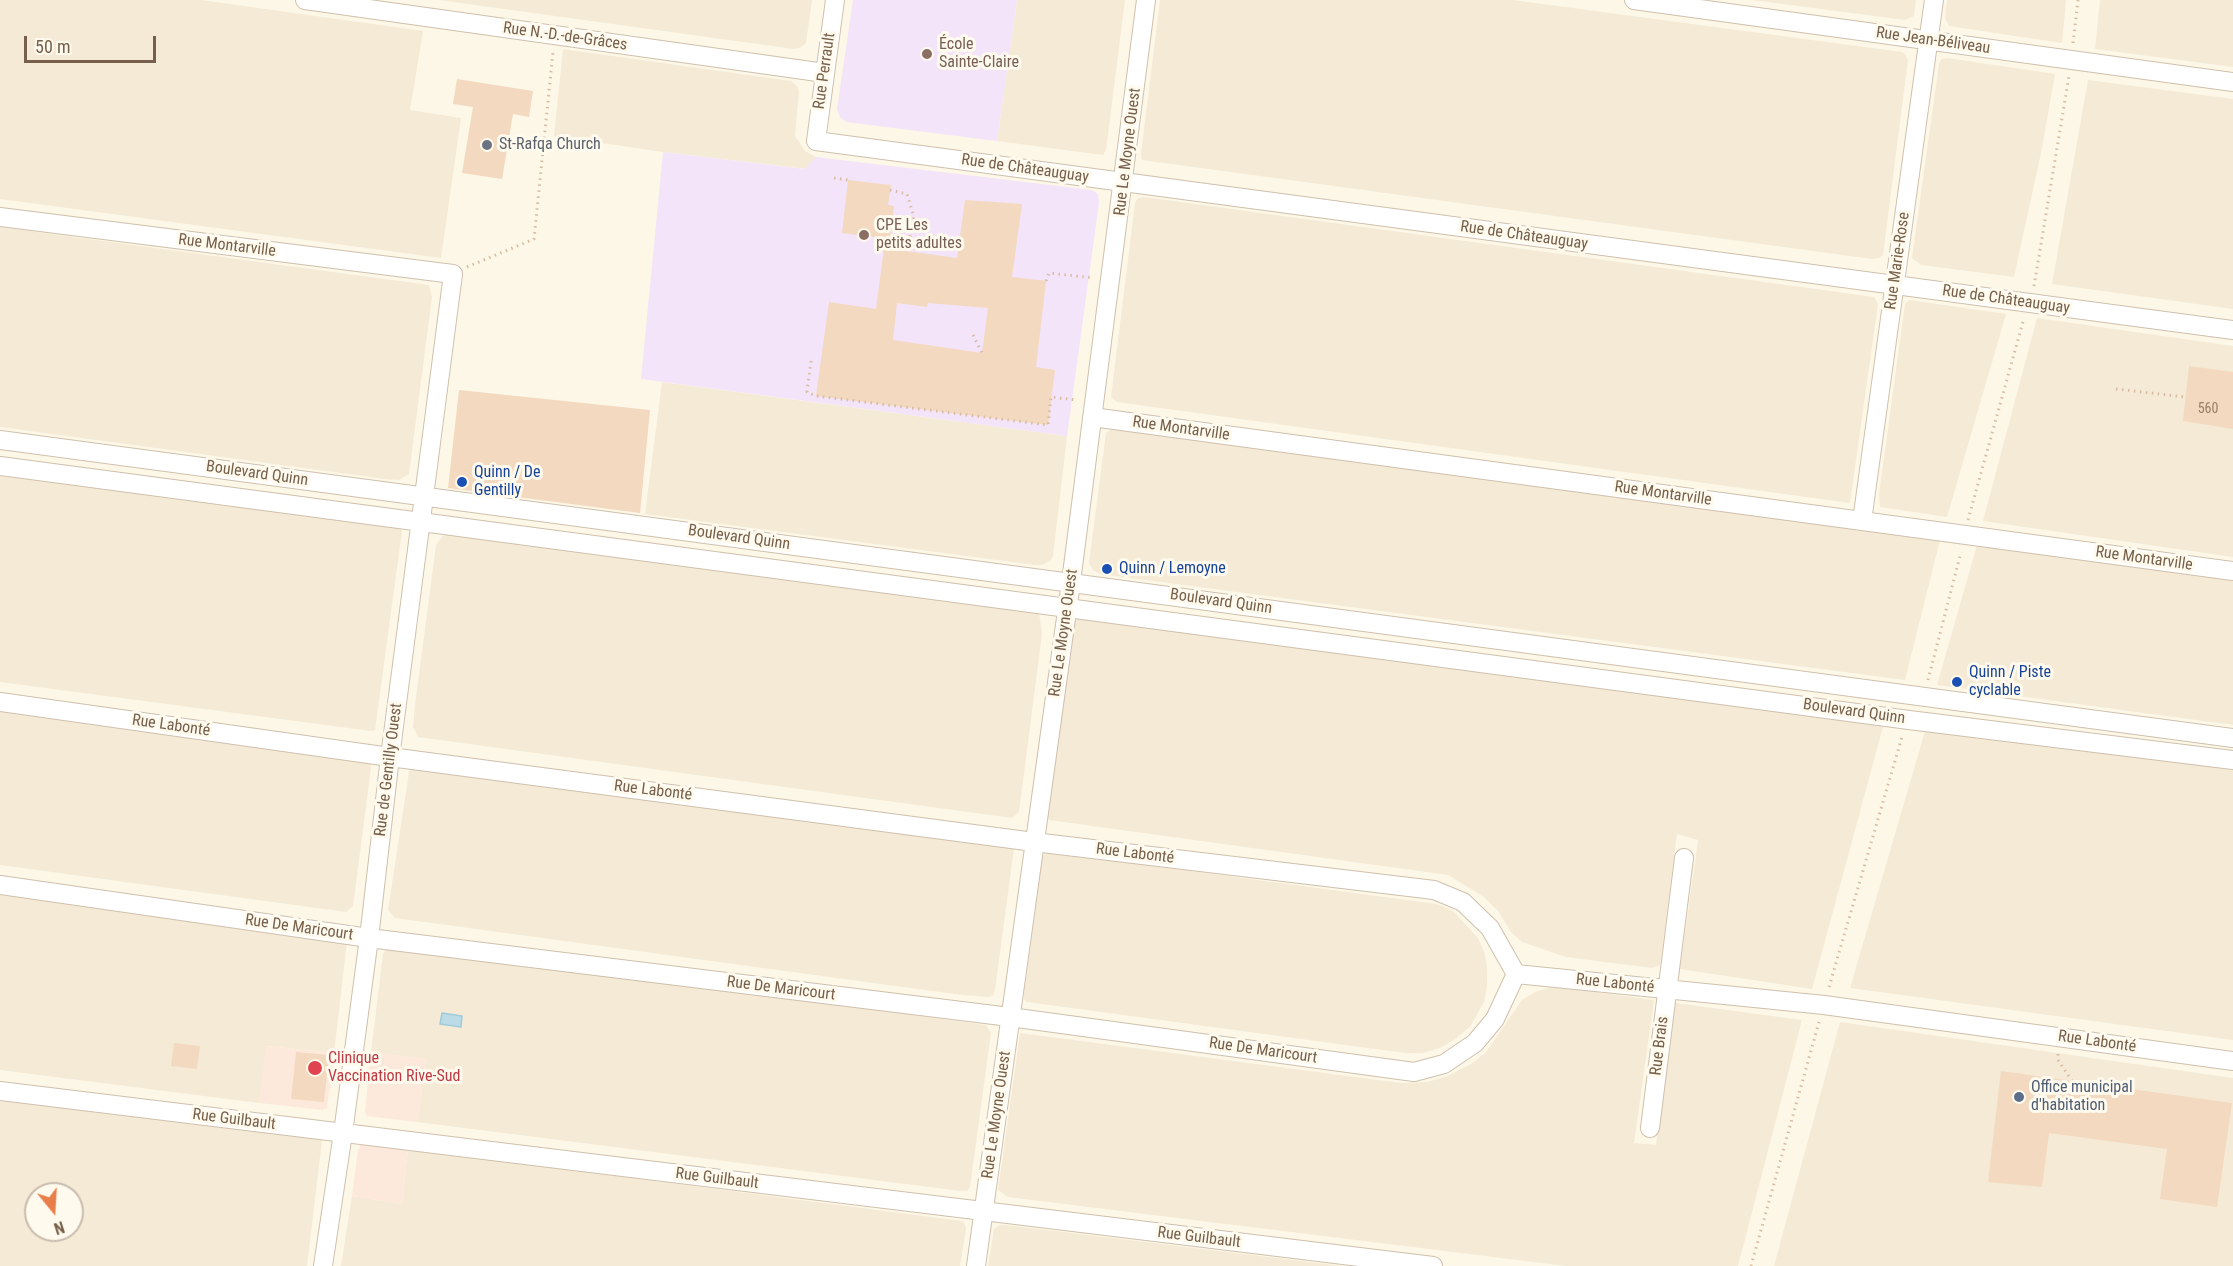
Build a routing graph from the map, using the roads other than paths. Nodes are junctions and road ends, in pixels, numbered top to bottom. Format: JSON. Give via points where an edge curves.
{"nodes":[{"id":1,"x":305,"y":0,"type":"edge"},
{"id":2,"x":835,"y":0,"type":"edge"},
{"id":3,"x":1146,"y":0,"type":"edge"},
{"id":4,"x":1634,"y":0,"type":"edge"},
{"id":5,"x":1934,"y":0,"type":"edge"},
{"id":6,"x":1928,"y":40,"type":"junction"},
{"id":7,"x":825,"y":73,"type":"junction"},
{"id":8,"x":2233,"y":82,"type":"edge"},
{"id":9,"x":816,"y":141,"type":"joint"},
{"id":10,"x":1124,"y":182,"type":"junction"},
{"id":11,"x":0,"y":217,"type":"edge"},
{"id":12,"x":453,"y":274,"type":"joint"},
{"id":13,"x":1895,"y":285,"type":"junction"},
{"id":14,"x":2233,"y":330,"type":"edge"},
{"id":15,"x":1093,"y":410,"type":"junction"},
{"id":16,"x":0,"y":440,"type":"edge"},
{"id":17,"x":0,"y":466,"type":"edge"},
{"id":18,"x":424,"y":496,"type":"junction"},
{"id":19,"x":420,"y":521,"type":"junction"},
{"id":20,"x":1862,"y":521,"type":"junction"},
{"id":21,"x":2233,"y":571,"type":"edge"},
{"id":22,"x":1071,"y":582,"type":"junction"},
{"id":23,"x":1068,"y":608,"type":"junction"},
{"id":24,"x":1479,"y":636,"type":"junction"},
{"id":25,"x":1475,"y":662,"type":"junction"},
{"id":26,"x":0,"y":702,"type":"edge"},
{"id":27,"x":2233,"y":738,"type":"edge"},
{"id":28,"x":390,"y":757,"type":"junction"},
{"id":29,"x":2233,"y":760,"type":"edge"},
{"id":30,"x":1034,"y":842,"type":"junction"},
{"id":31,"x":1684,"y":858,"type":"dead end"},
{"id":32,"x":0,"y":885,"type":"edge"},
{"id":33,"x":369,"y":938,"type":"junction"},
{"id":34,"x":1516,"y":974,"type":"junction"},
{"id":35,"x":1667,"y":989,"type":"junction"},
{"id":36,"x":1010,"y":1017,"type":"junction"},
{"id":37,"x":2233,"y":1061,"type":"edge"},
{"id":38,"x":0,"y":1091,"type":"edge"},
{"id":39,"x":1650,"y":1128,"type":"dead end"},
{"id":40,"x":343,"y":1133,"type":"junction"},
{"id":41,"x":984,"y":1212,"type":"junction"},
{"id":42,"x":323,"y":1266,"type":"edge"},
{"id":43,"x":976,"y":1266,"type":"edge"},
{"id":44,"x":1434,"y":1266,"type":"edge"}],
"edges":[{"from":1,"to":7,"type":"street","name":"Rue N.-D.-de-Grâces"},
{"from":2,"to":7,"type":"street","name":"Rue Perrault"},
{"from":3,"to":10,"type":"street","name":"Rue Le Moyne Ouest"},
{"from":4,"to":6,"type":"street","name":"Rue Jean-Béliveau"},
{"from":5,"to":6,"type":"street","name":"Rue Marie-Rose"},
{"from":6,"to":8,"type":"street","name":"Rue Jean-Béliveau"},
{"from":6,"to":13,"type":"street","name":"Rue Marie-Rose"},
{"from":7,"to":9,"type":"street","name":"Rue Perrault"},
{"from":9,"to":10,"type":"street","name":"Rue de Châteauguay"},
{"from":10,"to":13,"type":"street","name":"Rue de Châteauguay"},
{"from":10,"to":15,"type":"street","name":"Rue Le Moyne Ouest"},
{"from":11,"to":12,"type":"street","name":"Rue Montarville"},
{"from":12,"to":18,"type":"street","name":"Rue de Gentilly Ouest"},
{"from":13,"to":14,"type":"street","name":"Rue de Châteauguay"},
{"from":13,"to":20,"type":"street","name":"Rue Marie-Rose"},
{"from":15,"to":20,"type":"street","name":"Rue Montarville"},
{"from":15,"to":22,"type":"street","name":"Rue Le Moyne Ouest"},
{"from":16,"to":18,"type":"street","name":"Boulevard Quinn"},
{"from":17,"to":19,"type":"street","name":"Boulevard Quinn"},
{"from":18,"to":19,"type":"street","name":"Rue de Gentilly Ouest"},
{"from":18,"to":22,"type":"street","name":"Boulevard Quinn"},
{"from":19,"to":23,"type":"street","name":"Boulevard Quinn"},
{"from":19,"to":28,"type":"street","name":"Rue de Gentilly Ouest"},
{"from":20,"to":21,"type":"street","name":"Rue Montarville"},
{"from":22,"to":23,"type":"street","name":"Rue Le Moyne Ouest"},
{"from":22,"to":24,"type":"street","name":"Boulevard Quinn"},
{"from":23,"to":25,"type":"street","name":"Boulevard Quinn"},
{"from":23,"to":30,"type":"street","name":"Rue Le Moyne Ouest"},
{"from":24,"to":25,"type":"street"},
{"from":24,"to":27,"type":"street","name":"Boulevard Quinn"},
{"from":25,"to":29,"type":"street","name":"Boulevard Quinn"},
{"from":26,"to":28,"type":"street","name":"Rue Labonté"},
{"from":28,"to":30,"type":"street","name":"Rue Labonté"},
{"from":28,"to":33,"type":"street","name":"Rue de Gentilly Ouest"},
{"from":30,"to":34,"type":"street","name":"Rue Labonté","via":[[1434,890],[1463,902],[1490,928]]},
{"from":30,"to":36,"type":"street","name":"Rue Le Moyne Ouest"},
{"from":31,"to":35,"type":"street","name":"Rue Brais"},
{"from":32,"to":33,"type":"street","name":"Rue De Maricourt"},
{"from":33,"to":36,"type":"street","name":"Rue De Maricourt"},
{"from":33,"to":40,"type":"street","name":"Rue de Gentilly Ouest"},
{"from":34,"to":35,"type":"street","name":"Rue Labonté"},
{"from":34,"to":36,"type":"street","name":"Rue De Maricourt","via":[[1494,1019],[1475,1042],[1444,1064],[1414,1072]]},
{"from":35,"to":37,"type":"street","name":"Rue Labonté","via":[[1824,1005]]},
{"from":35,"to":39,"type":"street","name":"Rue Brais"},
{"from":36,"to":41,"type":"street","name":"Rue Le Moyne Ouest"},
{"from":38,"to":40,"type":"street","name":"Rue Guilbault"},
{"from":40,"to":41,"type":"street","name":"Rue Guilbault"},
{"from":40,"to":42,"type":"street","name":"Rue de Gentilly Ouest"},
{"from":41,"to":43,"type":"street","name":"Rue Le Moyne Ouest"},
{"from":41,"to":44,"type":"street","name":"Rue Guilbault"}]}
